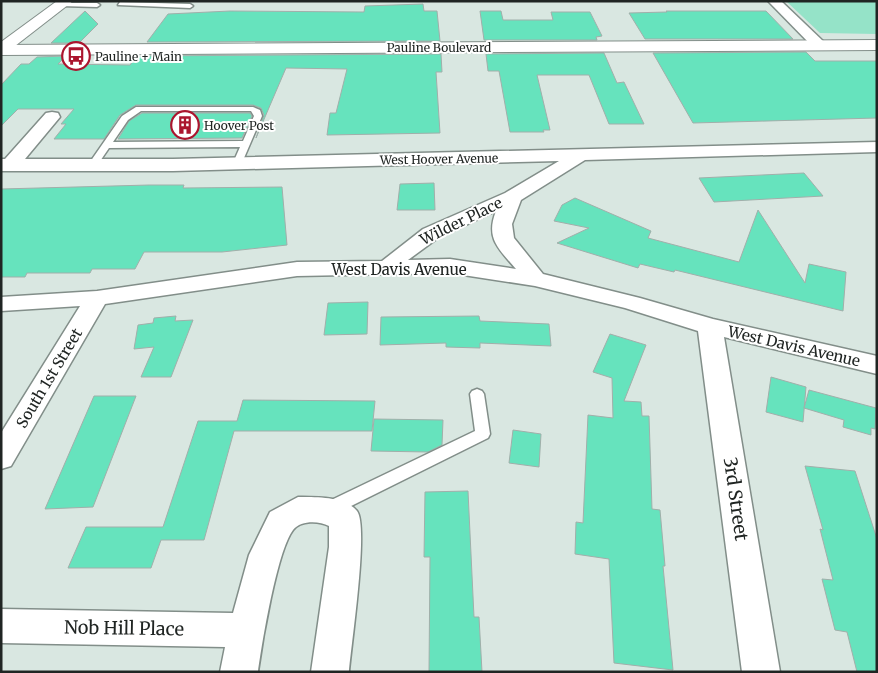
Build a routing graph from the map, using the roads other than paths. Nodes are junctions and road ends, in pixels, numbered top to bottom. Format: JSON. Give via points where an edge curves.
{"nodes":[{"id":1,"x":774,"y":1,"type":"edge"},
{"id":2,"x":64,"y":3,"type":"edge"},
{"id":3,"x":143,"y":3,"type":"edge"},
{"id":4,"x":120,"y":4,"type":"dead end"},
{"id":5,"x":97,"y":5,"type":"dead end"},
{"id":6,"x":190,"y":6,"type":"dead end"},
{"id":7,"x":877,"y":44,"type":"edge"},
{"id":8,"x":819,"y":45,"type":"junction"},
{"id":9,"x":1,"y":50,"type":"edge"},
{"id":10,"x":52,"y":116,"type":"dead end"},
{"id":11,"x":246,"y":144,"type":"junction"},
{"id":12,"x":107,"y":145,"type":"junction"},
{"id":13,"x":877,"y":147,"type":"edge"},
{"id":14,"x":579,"y":156,"type":"junction"},
{"id":15,"x":238,"y":163,"type":"junction"},
{"id":16,"x":6,"y":165,"type":"edge"},
{"id":17,"x":93,"y":165,"type":"junction"},
{"id":18,"x":512,"y":197,"type":"junction"},
{"id":19,"x":389,"y":266,"type":"junction"},
{"id":20,"x":535,"y":279,"type":"junction"},
{"id":21,"x":97,"y":298,"type":"junction"},
{"id":22,"x":1,"y":304,"type":"edge"},
{"id":23,"x":710,"y":326,"type":"junction"},
{"id":24,"x":877,"y":365,"type":"edge"},
{"id":25,"x":476,"y":394,"type":"dead end"},
{"id":26,"x":1,"y":458,"type":"edge"},
{"id":27,"x":327,"y":510,"type":"junction"},
{"id":28,"x":1,"y":626,"type":"edge"},
{"id":29,"x":246,"y":630,"type":"junction"},
{"id":30,"x":239,"y":672,"type":"edge"},
{"id":31,"x":330,"y":672,"type":"edge"},
{"id":32,"x":761,"y":672,"type":"edge"}],
"edges":[{"from":1,"to":8,"type":"street"},
{"from":2,"to":5,"type":"lane"},
{"from":2,"to":9,"type":"street"},
{"from":3,"to":4,"type":"lane"},
{"from":3,"to":6,"type":"lane"},
{"from":7,"to":8,"type":"street","name":"Pauline Boulevard"},
{"from":8,"to":9,"type":"street","name":"Pauline Boulevard"},
{"from":10,"to":16,"type":"street"},
{"from":11,"to":12,"type":"lane"},
{"from":11,"to":12,"type":"lane","via":[[258,116],[253,109],[168,108],[131,112]]},
{"from":11,"to":15,"type":"lane"},
{"from":12,"to":17,"type":"lane"},
{"from":13,"to":14,"type":"street","name":"West Hoover Avenue"},
{"from":14,"to":15,"type":"street","name":"West Hoover Avenue"},
{"from":14,"to":18,"type":"street","name":"Wilder Place"},
{"from":15,"to":17,"type":"street","name":"West Hoover Avenue"},
{"from":16,"to":17,"type":"street","name":"West Hoover Avenue"},
{"from":18,"to":19,"type":"street","name":"Wilder Place","via":[[425,238]]},
{"from":18,"to":20,"type":"street","name":"Wilder Place","via":[[502,224],[503,239]]},
{"from":19,"to":20,"type":"street","name":"West Davis Avenue","via":[[450,266]]},
{"from":19,"to":21,"type":"street","name":"West Davis Avenue","via":[[297,269]]},
{"from":20,"to":23,"type":"street","name":"West Davis Avenue","via":[[632,302]]},
{"from":21,"to":22,"type":"street","name":"West Davis Avenue"},
{"from":21,"to":26,"type":"street","name":"South 1st Street"},
{"from":23,"to":24,"type":"street","name":"West Davis Avenue"},
{"from":23,"to":32,"type":"street","name":"3rd Street"},
{"from":25,"to":27,"type":"lane","via":[[483,434]]},
{"from":27,"to":29,"type":"street","via":[[298,510],[281,521],[266,555]]},
{"from":27,"to":31,"type":"street","via":[[345,519],[345,547]]},
{"from":28,"to":29,"type":"street","name":"Nob Hill Place"},
{"from":29,"to":30,"type":"street"}]}
